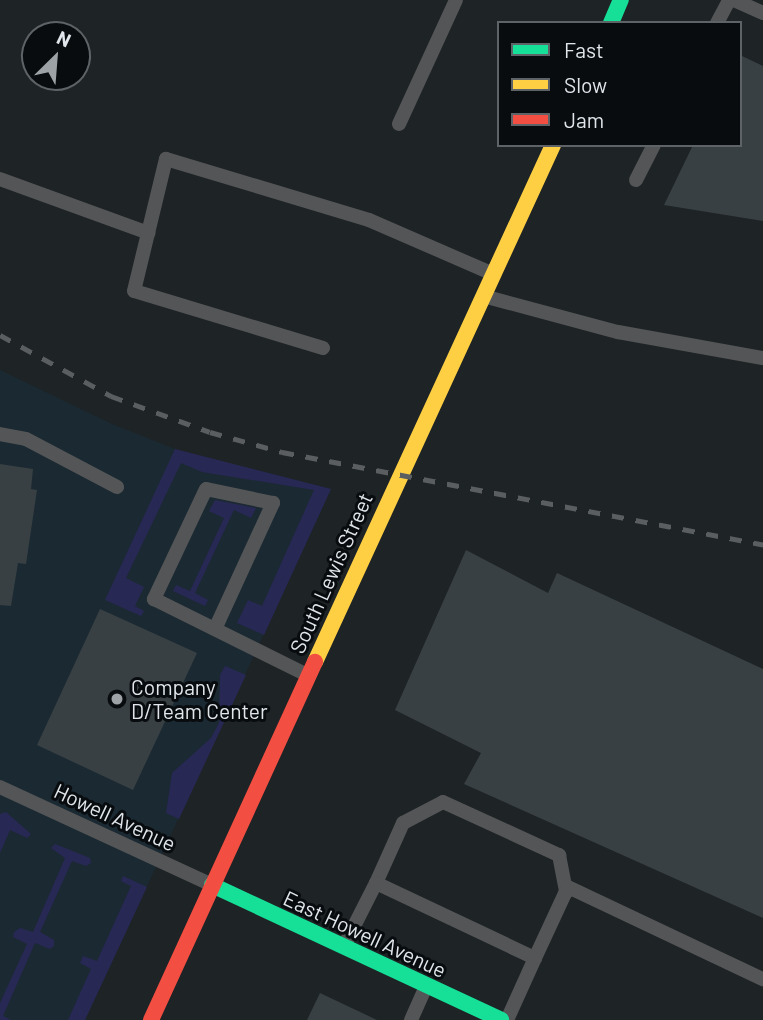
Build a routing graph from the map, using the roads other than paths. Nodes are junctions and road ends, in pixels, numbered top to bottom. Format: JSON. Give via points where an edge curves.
{"nodes":[{"id":1,"x":456,"y":0,"type":"edge"},
{"id":2,"x":621,"y":0,"type":"edge"},
{"id":3,"x":729,"y":0,"type":"edge"},
{"id":4,"x":734,"y":0,"type":"edge"},
{"id":5,"x":763,"y":13,"type":"edge"},
{"id":6,"x":612,"y":21,"type":"edge"},
{"id":7,"x":718,"y":21,"type":"edge"},
{"id":8,"x":399,"y":124,"type":"dead end"},
{"id":9,"x":552,"y":147,"type":"edge"},
{"id":10,"x":653,"y":147,"type":"edge"},
{"id":11,"x":0,"y":179,"type":"edge"},
{"id":12,"x":636,"y":180,"type":"dead end"},
{"id":13,"x":148,"y":233,"type":"junction"},
{"id":14,"x":493,"y":273,"type":"junction"},
{"id":15,"x":482,"y":295,"type":"junction"},
{"id":16,"x":323,"y":348,"type":"dead end"},
{"id":17,"x":763,"y":358,"type":"edge"},
{"id":18,"x":0,"y":434,"type":"edge"},
{"id":19,"x":117,"y":487,"type":"dead end"},
{"id":20,"x":215,"y":629,"type":"junction"},
{"id":21,"x":308,"y":675,"type":"junction"},
{"id":22,"x":0,"y":787,"type":"edge"},
{"id":23,"x":376,"y":883,"type":"junction"},
{"id":24,"x":212,"y":886,"type":"junction"},
{"id":25,"x":566,"y":892,"type":"junction"},
{"id":26,"x":344,"y":947,"type":"junction"},
{"id":27,"x":535,"y":958,"type":"junction"},
{"id":28,"x":763,"y":979,"type":"edge"},
{"id":29,"x":427,"y":986,"type":"junction"},
{"id":30,"x":150,"y":1020,"type":"edge"},
{"id":31,"x":411,"y":1020,"type":"edge"},
{"id":32,"x":501,"y":1020,"type":"edge"},
{"id":33,"x":507,"y":1020,"type":"edge"}],
"edges":[{"from":1,"to":8,"type":"lane"},
{"from":2,"to":6,"type":"main road"},
{"from":3,"to":7,"type":"lane"},
{"from":4,"to":5,"type":"lane"},
{"from":9,"to":14,"type":"main road","name":"South Lewis Street"},
{"from":10,"to":12,"type":"lane"},
{"from":11,"to":13,"type":"lane"},
{"from":13,"to":14,"type":"lane","via":[[166,159],[369,220]]},
{"from":13,"to":16,"type":"lane","via":[[134,291]]},
{"from":14,"to":15,"type":"main road","name":"South Lewis Street"},
{"from":15,"to":17,"type":"lane","via":[[618,332]]},
{"from":15,"to":21,"type":"main road","name":"South Lewis Street"},
{"from":18,"to":19,"type":"lane","via":[[26,439]]},
{"from":20,"to":20,"type":"lane","via":[[273,503],[206,489],[154,599]]},
{"from":20,"to":21,"type":"lane"},
{"from":21,"to":24,"type":"main road","name":"South Lewis Street"},
{"from":22,"to":24,"type":"lane","name":"Howell Avenue"},
{"from":23,"to":25,"type":"lane","via":[[403,823],[443,802],[559,855]]},
{"from":23,"to":26,"type":"lane"},
{"from":23,"to":27,"type":"lane"},
{"from":24,"to":26,"type":"main road","name":"East Howell Avenue"},
{"from":24,"to":30,"type":"main road","name":"South Lewis Street"},
{"from":25,"to":27,"type":"lane"},
{"from":25,"to":28,"type":"lane","via":[[568,887]]},
{"from":26,"to":29,"type":"main road","name":"East Howell Avenue"},
{"from":27,"to":33,"type":"lane"},
{"from":29,"to":31,"type":"lane"},
{"from":29,"to":32,"type":"main road","name":"East Howell Avenue"}]}
